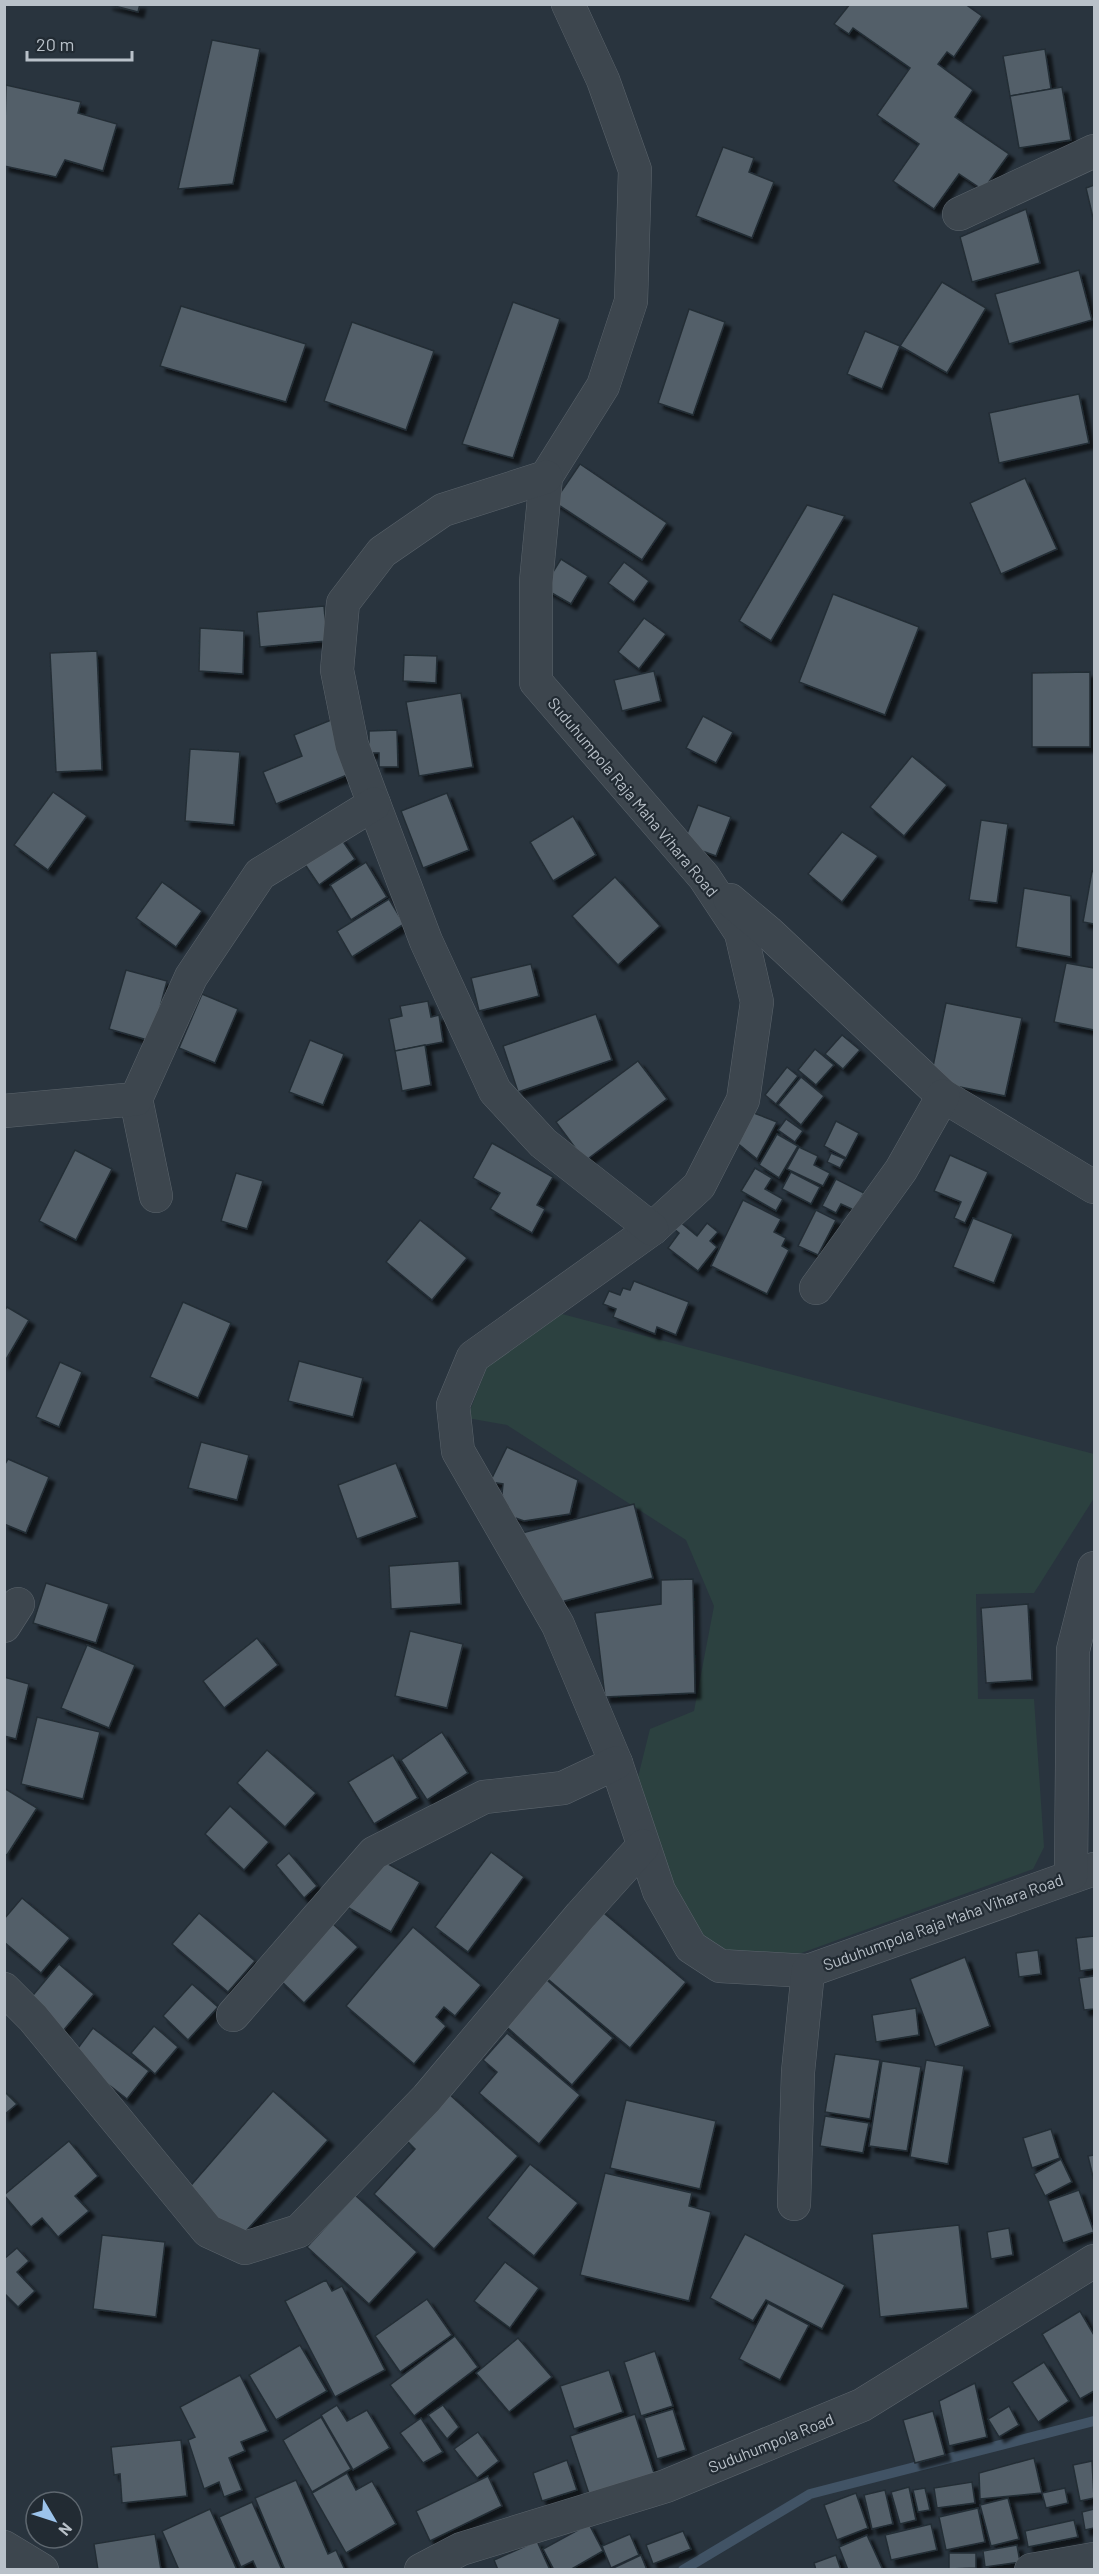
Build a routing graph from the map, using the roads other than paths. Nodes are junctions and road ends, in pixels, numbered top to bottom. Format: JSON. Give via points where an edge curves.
{"nodes":[{"id":1,"x":568,"y":4,"type":"edge"},
{"id":2,"x":1095,"y":151,"type":"edge"},
{"id":3,"x":959,"y":214,"type":"dead end"},
{"id":4,"x":546,"y":477,"type":"junction"},
{"id":5,"x":374,"y":804,"type":"junction"},
{"id":6,"x":704,"y":877,"type":"junction"},
{"id":7,"x":943,"y":1096,"type":"junction"},
{"id":8,"x":136,"y":1099,"type":"junction"},
{"id":9,"x":4,"y":1111,"type":"edge"},
{"id":10,"x":1095,"y":1187,"type":"edge"},
{"id":11,"x":156,"y":1196,"type":"dead end"},
{"id":12,"x":652,"y":1229,"type":"junction"},
{"id":13,"x":816,"y":1288,"type":"dead end"},
{"id":14,"x":1095,"y":1568,"type":"edge"},
{"id":15,"x":616,"y":1763,"type":"junction"},
{"id":16,"x":643,"y":1846,"type":"junction"},
{"id":17,"x":1083,"y":1872,"type":"edge"},
{"id":18,"x":808,"y":1971,"type":"junction"},
{"id":19,"x":4,"y":1989,"type":"edge"},
{"id":20,"x":233,"y":2015,"type":"dead end"},
{"id":21,"x":794,"y":2205,"type":"dead end"},
{"id":22,"x":1095,"y":2261,"type":"edge"},
{"id":23,"x":4,"y":2547,"type":"edge"},
{"id":24,"x":1095,"y":2559,"type":"edge"},
{"id":25,"x":42,"y":2570,"type":"edge"},
{"id":26,"x":421,"y":2570,"type":"edge"},
{"id":27,"x":1031,"y":2570,"type":"edge"}],
"edges":[{"from":1,"to":4,"type":"street","name":"Suduhumpola Raja Maha Vihara Road","via":[[603,80],[635,170],[631,301],[603,386]]},
{"from":2,"to":3,"type":"street"},
{"from":4,"to":5,"type":"street","via":[[443,510],[382,552],[343,603],[337,670],[352,745]]},
{"from":4,"to":6,"type":"street","name":"Suduhumpola Raja Maha Vihara Road","via":[[536,582],[536,682]]},
{"from":5,"to":8,"type":"street","via":[[260,874],[191,976]]},
{"from":5,"to":12,"type":"street","via":[[426,941],[495,1091],[543,1143]]},
{"from":6,"to":7,"type":"street"},
{"from":6,"to":12,"type":"street","name":"Suduhumpola Raja Maha Vihara Road","via":[[741,933],[757,1002],[743,1100],[699,1186]]},
{"from":7,"to":10,"type":"street"},
{"from":7,"to":13,"type":"street","via":[[901,1170]]},
{"from":8,"to":9,"type":"street"},
{"from":8,"to":11,"type":"street"},
{"from":12,"to":15,"type":"street","name":"Suduhumpola Raja Maha Vihara Road","via":[[473,1357],[453,1405],[459,1451],[558,1625]]},
{"from":14,"to":17,"type":"street","via":[[1073,1650]]},
{"from":15,"to":16,"type":"street","name":"Suduhumpola Raja Maha Vihara Road"},
{"from":15,"to":20,"type":"street","via":[[563,1788],[484,1797],[374,1853]]},
{"from":16,"to":18,"type":"street","name":"Suduhumpola Raja Maha Vihara Road","via":[[659,1891],[691,1947],[720,1966]]},
{"from":16,"to":19,"type":"street","via":[[427,2098],[299,2231],[245,2248],[208,2231],[33,2018]]},
{"from":17,"to":18,"type":"street","name":"Suduhumpola Raja Maha Vihara Road"},
{"from":18,"to":21,"type":"street","via":[[798,2072]]},
{"from":22,"to":26,"type":"street","name":"Suduhumpola Road","via":[[862,2405],[666,2486],[461,2549]]},
{"from":23,"to":25,"type":"street"},
{"from":24,"to":27,"type":"street"}]}
